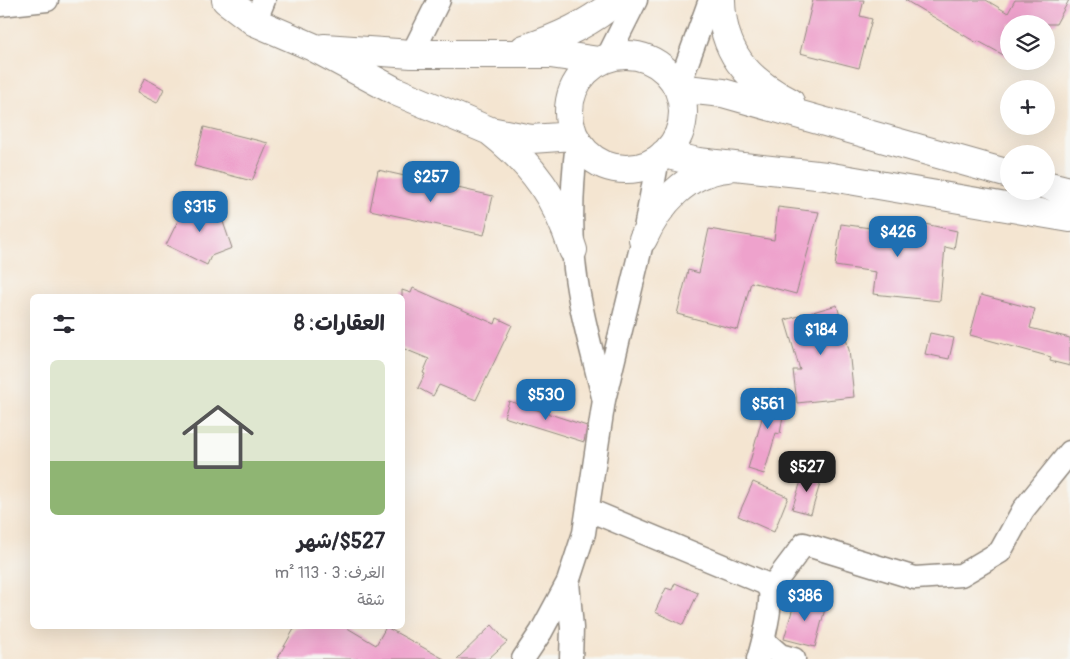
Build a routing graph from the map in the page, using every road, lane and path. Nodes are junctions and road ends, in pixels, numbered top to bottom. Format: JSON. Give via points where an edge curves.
{"nodes":[{"id":1,"x":47,"y":0,"type":"edge"},
{"id":2,"x":226,"y":0,"type":"edge"},
{"id":3,"x":439,"y":0,"type":"edge"},
{"id":4,"x":617,"y":0,"type":"edge"},
{"id":5,"x":636,"y":0,"type":"edge"},
{"id":6,"x":710,"y":0,"type":"edge"},
{"id":7,"x":721,"y":0,"type":"edge"},
{"id":8,"x":0,"y":5,"type":"edge"},
{"id":9,"x":259,"y":11,"type":"edge"},
{"id":10,"x":312,"y":47,"type":"junction"},
{"id":11,"x":412,"y":54,"type":"junction"},
{"id":12,"x":491,"y":55,"type":"junction"},
{"id":13,"x":603,"y":59,"type":"junction"},
{"id":14,"x":679,"y":91,"type":"junction"},
{"id":15,"x":832,"y":122,"type":"junction"},
{"id":16,"x":490,"y":131,"type":"junction"},
{"id":17,"x":575,"y":139,"type":"junction"},
{"id":18,"x":661,"y":157,"type":"junction"},
{"id":19,"x":744,"y":166,"type":"junction"},
{"id":20,"x":1000,"y":171,"type":"edge"},
{"id":21,"x":1055,"y":187,"type":"edge"},
{"id":22,"x":1070,"y":191,"type":"edge"},
{"id":23,"x":1070,"y":218,"type":"edge"},
{"id":24,"x":644,"y":239,"type":"junction"},
{"id":25,"x":573,"y":250,"type":"junction"},
{"id":26,"x":604,"y":400,"type":"junction"},
{"id":27,"x":1070,"y":452,"type":"edge"},
{"id":28,"x":589,"y":510,"type":"junction"},
{"id":29,"x":568,"y":582,"type":"junction"},
{"id":30,"x":770,"y":589,"type":"junction"},
{"id":31,"x":761,"y":650,"type":"edge"},
{"id":32,"x":523,"y":659,"type":"edge"},
{"id":33,"x":571,"y":659,"type":"edge"},
{"id":34,"x":794,"y":659,"type":"edge"}],
"edges":[{"from":1,"to":8,"type":"street"},
{"from":2,"to":9,"type":"main road"},
{"from":3,"to":11,"type":"street"},
{"from":4,"to":12,"type":"main road","via":[[583,24],[554,39]]},
{"from":5,"to":13,"type":"street"},
{"from":6,"to":14,"type":"street"},
{"from":7,"to":15,"type":"main road","via":[[725,32],[743,69],[781,97]]},
{"from":9,"to":10,"type":"main road"},
{"from":10,"to":11,"type":"main road"},
{"from":10,"to":16,"type":"main road","via":[[395,91]]},
{"from":11,"to":12,"type":"main road"},
{"from":12,"to":13,"type":"main road","via":[[550,54]]},
{"from":13,"to":14,"type":"main road","via":[[631,55],[654,62],[668,73]]},
{"from":13,"to":17,"type":"main road","via":[[580,77],[574,88],[568,112]]},
{"from":14,"to":15,"type":"main road","via":[[709,90]]},
{"from":14,"to":18,"type":"main road","via":[[683,104],[678,137]]},
{"from":15,"to":20,"type":"main road"},
{"from":16,"to":17,"type":"main road","via":[[531,139]]},
{"from":16,"to":25,"type":"main road","via":[[534,171],[564,221]]},
{"from":17,"to":18,"type":"main road","via":[[596,160],[614,167],[634,168]]},
{"from":17,"to":25,"type":"street"},
{"from":18,"to":19,"type":"main road"},
{"from":18,"to":24,"type":"street"},
{"from":19,"to":23,"type":"main road","via":[[826,176]]},
{"from":19,"to":24,"type":"main road","via":[[722,168],[682,186],[652,219]]},
{"from":21,"to":22,"type":"main road"},
{"from":24,"to":26,"type":"street"},
{"from":25,"to":26,"type":"street","via":[[580,304]]},
{"from":26,"to":28,"type":"street"},
{"from":27,"to":30,"type":"street","via":[[1023,510],[1000,552],[961,575],[915,578],[804,544]]},
{"from":28,"to":29,"type":"street"},
{"from":28,"to":30,"type":"street","via":[[755,579]]},
{"from":29,"to":32,"type":"street"},
{"from":29,"to":33,"type":"street"},
{"from":30,"to":31,"type":"street"},
{"from":31,"to":34,"type":"street"}]}
